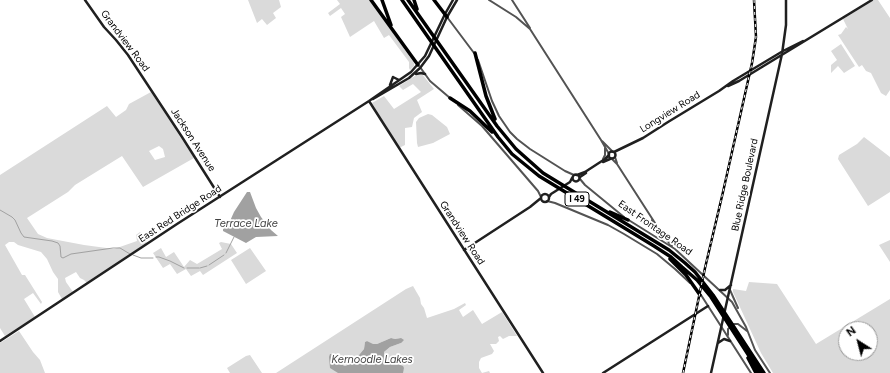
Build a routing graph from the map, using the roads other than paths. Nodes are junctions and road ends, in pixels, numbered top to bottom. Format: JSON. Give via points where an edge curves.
{"nodes":[{"id":1,"x":85,"y":0,"type":"edge"},
{"id":2,"x":372,"y":0,"type":"edge"},
{"id":3,"x":382,"y":0,"type":"edge"},
{"id":4,"x":402,"y":0,"type":"edge"},
{"id":5,"x":408,"y":0,"type":"edge"},
{"id":6,"x":414,"y":0,"type":"edge"},
{"id":7,"x":434,"y":0,"type":"edge"},
{"id":8,"x":457,"y":0,"type":"edge"},
{"id":9,"x":489,"y":0,"type":"edge"},
{"id":10,"x":512,"y":0,"type":"edge"},
{"id":11,"x":786,"y":0,"type":"edge"},
{"id":12,"x":872,"y":0,"type":"edge"},
{"id":13,"x":452,"y":2,"type":"edge"},
{"id":14,"x":439,"y":7,"type":"junction"},
{"id":15,"x":446,"y":15,"type":"junction"},
{"id":16,"x":420,"y":16,"type":"junction"},
{"id":17,"x":395,"y":33,"type":"junction"},
{"id":18,"x":534,"y":35,"type":"junction"},
{"id":19,"x":803,"y":41,"type":"junction"},
{"id":20,"x":784,"y":42,"type":"junction"},
{"id":21,"x":790,"y":47,"type":"junction"},
{"id":22,"x":475,"y":53,"type":"junction"},
{"id":23,"x":782,"y":53,"type":"junction"},
{"id":24,"x":419,"y":66,"type":"junction"},
{"id":25,"x":425,"y":74,"type":"junction"},
{"id":26,"x":409,"y":78,"type":"junction"},
{"id":27,"x":401,"y":79,"type":"junction"},
{"id":28,"x":396,"y":84,"type":"junction"},
{"id":29,"x":390,"y":86,"type":"junction"},
{"id":30,"x":153,"y":92,"type":"joint"},
{"id":31,"x":450,"y":98,"type":"junction"},
{"id":32,"x":369,"y":101,"type":"junction"},
{"id":33,"x":497,"y":126,"type":"junction"},
{"id":34,"x":498,"y":137,"type":"junction"},
{"id":35,"x":601,"y":140,"type":"junction"},
{"id":36,"x":605,"y":147,"type":"junction"},
{"id":37,"x":609,"y":154,"type":"junction"},
{"id":38,"x":614,"y":154,"type":"junction"},
{"id":39,"x":611,"y":159,"type":"junction"},
{"id":40,"x":603,"y":160,"type":"junction"},
{"id":41,"x":617,"y":164,"type":"junction"},
{"id":42,"x":577,"y":177,"type":"junction"},
{"id":43,"x":570,"y":182,"type":"junction"},
{"id":44,"x":575,"y":182,"type":"junction"},
{"id":45,"x":548,"y":196,"type":"junction"},
{"id":46,"x":220,"y":197,"type":"junction"},
{"id":47,"x":543,"y":199,"type":"junction"},
{"id":48,"x":607,"y":212,"type":"junction"},
{"id":49,"x":652,"y":219,"type":"junction"},
{"id":50,"x":628,"y":220,"type":"junction"},
{"id":51,"x":658,"y":227,"type":"junction"},
{"id":52,"x":675,"y":249,"type":"junction"},
{"id":53,"x":464,"y":250,"type":"junction"},
{"id":54,"x":664,"y":252,"type":"junction"},
{"id":55,"x":731,"y":284,"type":"junction"},
{"id":56,"x":730,"y":289,"type":"junction"},
{"id":57,"x":720,"y":290,"type":"junction"},
{"id":58,"x":700,"y":295,"type":"junction"},
{"id":59,"x":728,"y":298,"type":"junction"},
{"id":60,"x":708,"y":306,"type":"junction"},
{"id":61,"x":740,"y":315,"type":"junction"},
{"id":62,"x":722,"y":327,"type":"junction"},
{"id":63,"x":748,"y":332,"type":"junction"},
{"id":64,"x":728,"y":338,"type":"junction"},
{"id":65,"x":0,"y":341,"type":"edge"},
{"id":66,"x":730,"y":341,"type":"junction"},
{"id":67,"x":718,"y":344,"type":"junction"},
{"id":68,"x":742,"y":346,"type":"junction"},
{"id":69,"x":542,"y":373,"type":"edge"},
{"id":70,"x":603,"y":373,"type":"edge"},
{"id":71,"x":711,"y":373,"type":"edge"},
{"id":72,"x":751,"y":373,"type":"edge"},
{"id":73,"x":756,"y":373,"type":"edge"},
{"id":74,"x":760,"y":373,"type":"edge"},
{"id":75,"x":764,"y":373,"type":"edge"},
{"id":76,"x":770,"y":373,"type":"edge"}],
"edges":[{"from":1,"to":30,"type":"main road","name":"Grandview Road"},
{"from":2,"to":17,"type":"highway"},
{"from":3,"to":17,"type":"highway"},
{"from":4,"to":34,"type":"highway","number":"I 49"},
{"from":5,"to":16,"type":"highway","number":"I 49"},
{"from":6,"to":16,"type":"highway"},
{"from":7,"to":14,"type":"highway"},
{"from":8,"to":15,"type":"main road","name":"East Red Bridge Road"},
{"from":9,"to":18,"type":"street","via":[[516,17]]},
{"from":10,"to":18,"type":"street"},
{"from":11,"to":20,"type":"main road","name":"Blue Ridge Boulevard"},
{"from":12,"to":19,"type":"main road","name":"Longview Road"},
{"from":13,"to":14,"type":"main road"},
{"from":13,"to":15,"type":"main road","name":"East Red Bridge Road"},
{"from":14,"to":15,"type":"highway"},
{"from":15,"to":22,"type":"street","name":"East Frontage Road"},
{"from":15,"to":24,"type":"main road","name":"East Red Bridge Road"},
{"from":16,"to":33,"type":"highway","number":"I 49"},
{"from":17,"to":24,"type":"highway"},
{"from":18,"to":35,"type":"street"},
{"from":19,"to":21,"type":"main road","name":"Longview Road"},
{"from":19,"to":23,"type":"main road","name":"Longview Road"},
{"from":20,"to":21,"type":"main road"},
{"from":20,"to":23,"type":"main road","name":"Blue Ridge Boulevard"},
{"from":21,"to":23,"type":"main road","name":"Longview Road"},
{"from":22,"to":33,"type":"highway"},
{"from":22,"to":42,"type":"street","name":"East Frontage Road","via":[[492,101],[510,132],[538,155]]},
{"from":23,"to":38,"type":"main road","name":"Longview Road"},
{"from":23,"to":55,"type":"main road","name":"Blue Ridge Boulevard"},
{"from":24,"to":25,"type":"street"},
{"from":24,"to":26,"type":"main road","name":"East Red Bridge Road"},
{"from":24,"to":27,"type":"main road","name":"East Red Bridge Road"},
{"from":25,"to":26,"type":"main road","via":[[419,73]]},
{"from":25,"to":31,"type":"street"},
{"from":26,"to":28,"type":"main road","name":"East Red Bridge Road"},
{"from":27,"to":28,"type":"main road"},
{"from":27,"to":29,"type":"main road","via":[[393,77]]},
{"from":28,"to":29,"type":"main road","name":"East Red Bridge Road"},
{"from":28,"to":32,"type":"main road","name":"East Red Bridge Road"},
{"from":29,"to":32,"type":"main road","name":"East Red Bridge Road"},
{"from":30,"to":46,"type":"main road","name":"Jackson Avenue"},
{"from":31,"to":34,"type":"highway","via":[[470,111]]},
{"from":31,"to":47,"type":"street","via":[[482,126]]},
{"from":32,"to":46,"type":"main road","name":"East Red Bridge Road"},
{"from":32,"to":53,"type":"main road","name":"Grandview Road"},
{"from":33,"to":48,"type":"highway","number":"I 49","via":[[516,149],[543,173]]},
{"from":34,"to":54,"type":"highway","number":"I 49","via":[[512,154],[534,173]]},
{"from":35,"to":36,"type":"street"},
{"from":35,"to":38,"type":"street"},
{"from":36,"to":37,"type":"street"},
{"from":36,"to":40,"type":"street","via":[[606,155]]},
{"from":37,"to":38,"type":"main road"},
{"from":37,"to":39,"type":"main road"},
{"from":37,"to":40,"type":"main road"},
{"from":38,"to":39,"type":"main road"},
{"from":38,"to":41,"type":"street"},
{"from":39,"to":41,"type":"street"},
{"from":39,"to":42,"type":"main road"},
{"from":40,"to":42,"type":"main road"},
{"from":41,"to":49,"type":"street"},
{"from":42,"to":43,"type":"main road"},
{"from":42,"to":44,"type":"main road"},
{"from":42,"to":44,"type":"main road"},
{"from":42,"to":50,"type":"street","name":"East Frontage Road"},
{"from":43,"to":44,"type":"main road"},
{"from":43,"to":45,"type":"main road"},
{"from":45,"to":47,"type":"main road"},
{"from":45,"to":47,"type":"main road","via":[[544,194]]},
{"from":46,"to":65,"type":"main road","name":"East Red Bridge Road"},
{"from":47,"to":53,"type":"main road"},
{"from":47,"to":58,"type":"street","via":[[608,225],[649,248],[675,269]]},
{"from":48,"to":50,"type":"highway"},
{"from":48,"to":75,"type":"highway","number":"I 49","via":[[669,250],[695,272]]},
{"from":49,"to":51,"type":"street"},
{"from":49,"to":51,"type":"street","via":[[655,232]]},
{"from":50,"to":52,"type":"street","name":"East Frontage Road"},
{"from":51,"to":52,"type":"street"},
{"from":52,"to":57,"type":"street","name":"East Frontage Road"},
{"from":53,"to":69,"type":"main road","name":"Grandview Road"},
{"from":54,"to":58,"type":"highway","via":[[686,275]]},
{"from":54,"to":68,"type":"highway","number":"I 49","via":[[697,280]]},
{"from":55,"to":56,"type":"main road","name":"Blue Ridge Boulevard"},
{"from":55,"to":57,"type":"main road","via":[[725,290]]},
{"from":56,"to":59,"type":"main road","name":"Blue Ridge Boulevard"},
{"from":56,"to":61,"type":"street"},
{"from":57,"to":59,"type":"street","name":"East Frontage Road"},
{"from":58,"to":60,"type":"street"},
{"from":59,"to":61,"type":"street","name":"East Frontage Road"},
{"from":59,"to":62,"type":"main road","name":"Blue Ridge Boulevard"},
{"from":60,"to":62,"type":"street"},
{"from":60,"to":70,"type":"main road"},
{"from":61,"to":63,"type":"street","name":"East Frontage Road"},
{"from":62,"to":64,"type":"street"},
{"from":62,"to":67,"type":"main road","name":"Blue Ridge Boulevard"},
{"from":63,"to":64,"type":"street","via":[[734,324],[729,327]]},
{"from":63,"to":76,"type":"street","name":"East Frontage Road"},
{"from":64,"to":66,"type":"street"},
{"from":66,"to":67,"type":"main road","via":[[724,339]]},
{"from":66,"to":72,"type":"street"},
{"from":67,"to":71,"type":"main road","name":"Blue Ridge Boulevard"},
{"from":68,"to":73,"type":"highway"},
{"from":68,"to":74,"type":"highway","number":"I 49"}]}
